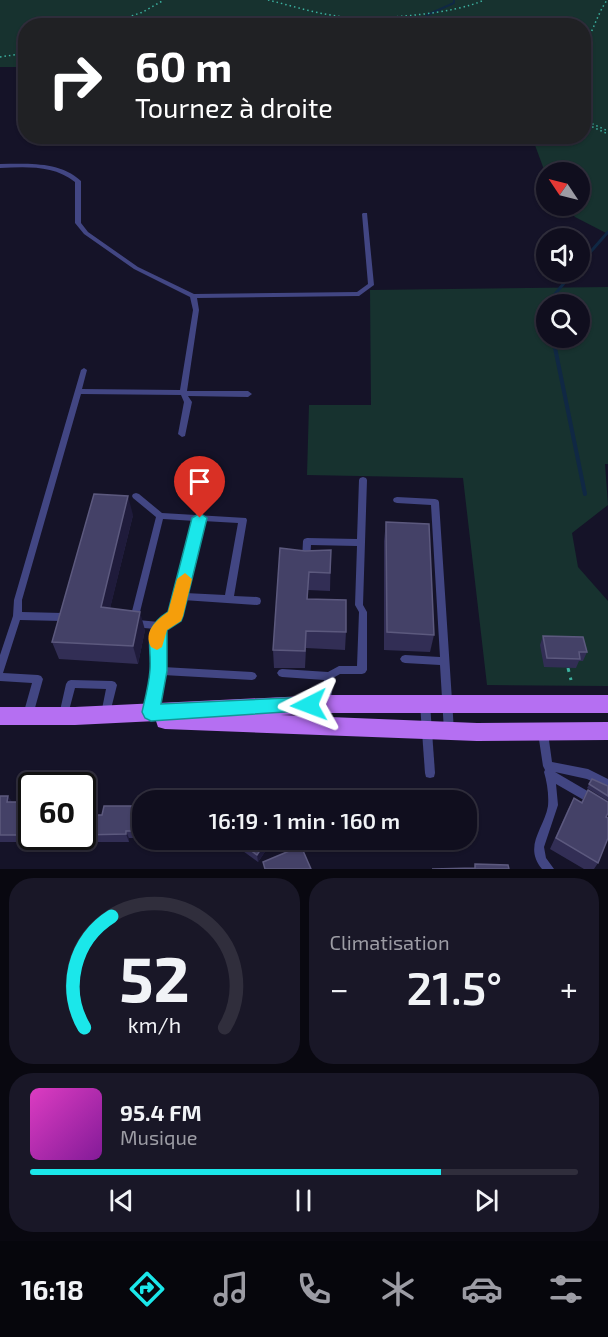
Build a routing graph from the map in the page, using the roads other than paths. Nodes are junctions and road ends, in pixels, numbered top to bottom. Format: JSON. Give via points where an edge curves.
{"nodes":[{"id":1,"x":0,"y":166,"type":"edge"},
{"id":2,"x":365,"y":214,"type":"dead end"},
{"id":3,"x":194,"y":296,"type":"junction"},
{"id":4,"x":84,"y":370,"type":"dead end"},
{"id":5,"x":78,"y":391,"type":"junction"},
{"id":6,"x":183,"y":393,"type":"junction"},
{"id":7,"x":248,"y":394,"type":"dead end"},
{"id":8,"x":182,"y":434,"type":"dead end"},
{"id":9,"x":363,"y":480,"type":"dead end"},
{"id":10,"x":136,"y":495,"type":"dead end"},
{"id":11,"x":397,"y":500,"type":"dead end"},
{"id":12,"x":160,"y":516,"type":"junction"},
{"id":13,"x":200,"y":518,"type":"junction"},
{"id":14,"x":360,"y":543,"type":"junction"},
{"id":15,"x":306,"y":564,"type":"edge"},
{"id":16,"x":181,"y":596,"type":"junction"},
{"id":17,"x":229,"y":599,"type":"junction"},
{"id":18,"x":257,"y":602,"type":"dead end"},
{"id":19,"x":348,"y":604,"type":"edge"},
{"id":20,"x":359,"y":605,"type":"junction"},
{"id":21,"x":17,"y":616,"type":"junction"},
{"id":22,"x":62,"y":617,"type":"edge"},
{"id":23,"x":160,"y":626,"type":"junction"},
{"id":24,"x":405,"y":659,"type":"dead end"},
{"id":25,"x":445,"y":661,"type":"junction"},
{"id":26,"x":0,"y":670,"type":"edge"},
{"id":27,"x":159,"y":671,"type":"junction"},
{"id":28,"x":282,"y":673,"type":"dead end"},
{"id":29,"x":252,"y":676,"type":"dead end"},
{"id":30,"x":328,"y":676,"type":"junction"},
{"id":31,"x":0,"y":677,"type":"edge"},
{"id":32,"x":326,"y":704,"type":"junction"},
{"id":33,"x":424,"y":704,"type":"junction"},
{"id":34,"x":448,"y":704,"type":"junction"},
{"id":35,"x":608,"y":704,"type":"edge"},
{"id":36,"x":0,"y":716,"type":"edge"},
{"id":37,"x":69,"y":716,"type":"junction"},
{"id":38,"x":106,"y":716,"type":"junction"},
{"id":39,"x":150,"y":716,"type":"junction"},
{"id":40,"x":28,"y":717,"type":"junction"},
{"id":41,"x":324,"y":727,"type":"junction"},
{"id":42,"x":427,"y":730,"type":"junction"},
{"id":43,"x":449,"y":731,"type":"junction"},
{"id":44,"x":543,"y":731,"type":"junction"},
{"id":45,"x":608,"y":731,"type":"edge"},
{"id":46,"x":549,"y":770,"type":"junction"},
{"id":47,"x":430,"y":773,"type":"dead end"},
{"id":48,"x":608,"y":784,"type":"edge"},
{"id":49,"x":608,"y":809,"type":"edge"},
{"id":50,"x":549,"y":869,"type":"edge"}],
"edges":[{"from":1,"to":3,"type":"lane","via":[[51,168],[73,176],[78,181],[78,223],[87,233],[136,268]]},
{"from":2,"to":3,"type":"lane","via":[[370,285],[360,294]]},
{"from":3,"to":6,"type":"lane","via":[[196,310]]},
{"from":4,"to":5,"type":"lane"},
{"from":5,"to":6,"type":"lane"},
{"from":5,"to":21,"type":"lane","via":[[18,600]]},
{"from":6,"to":7,"type":"lane"},
{"from":6,"to":8,"type":"lane","via":[[188,402]]},
{"from":9,"to":14,"type":"lane"},
{"from":10,"to":12,"type":"lane"},
{"from":11,"to":25,"type":"lane","via":[[435,502]]},
{"from":12,"to":13,"type":"lane"},
{"from":12,"to":23,"type":"lane","via":[[133,623]]},
{"from":13,"to":16,"type":"lane"},
{"from":13,"to":17,"type":"lane","via":[[243,520]]},
{"from":14,"to":15,"type":"lane","via":[[307,541]]},
{"from":14,"to":20,"type":"lane"},
{"from":16,"to":17,"type":"lane"},
{"from":16,"to":23,"type":"lane","via":[[175,616]]},
{"from":17,"to":18,"type":"lane"},
{"from":19,"to":20,"type":"lane"},
{"from":20,"to":30,"type":"lane","via":[[363,612],[362,670],[339,670]]},
{"from":21,"to":22,"type":"lane"},
{"from":21,"to":26,"type":"lane"},
{"from":23,"to":27,"type":"lane","via":[[156,651]]},
{"from":24,"to":25,"type":"lane"},
{"from":25,"to":34,"type":"lane"},
{"from":27,"to":29,"type":"lane"},
{"from":27,"to":39,"type":"lane"},
{"from":28,"to":30,"type":"lane"},
{"from":30,"to":32,"type":"lane"},
{"from":31,"to":40,"type":"lane","via":[[38,679]]},
{"from":32,"to":33,"type":"main road"},
{"from":32,"to":39,"type":"main road"},
{"from":32,"to":41,"type":"lane"},
{"from":33,"to":34,"type":"main road"},
{"from":33,"to":42,"type":"lane"},
{"from":34,"to":35,"type":"main road"},
{"from":34,"to":43,"type":"lane"},
{"from":36,"to":40,"type":"main road"},
{"from":37,"to":38,"type":"main road"},
{"from":37,"to":38,"type":"lane","via":[[71,684],[112,685]]},
{"from":37,"to":40,"type":"main road"},
{"from":38,"to":39,"type":"main road"},
{"from":39,"to":41,"type":"main road"},
{"from":41,"to":42,"type":"main road"},
{"from":42,"to":43,"type":"main road"},
{"from":42,"to":47,"type":"lane"},
{"from":43,"to":44,"type":"main road"},
{"from":44,"to":45,"type":"main road"},
{"from":44,"to":46,"type":"lane"},
{"from":46,"to":48,"type":"lane","via":[[588,774]]},
{"from":46,"to":49,"type":"lane"},
{"from":46,"to":50,"type":"lane","via":[[553,807],[537,848]]}]}
